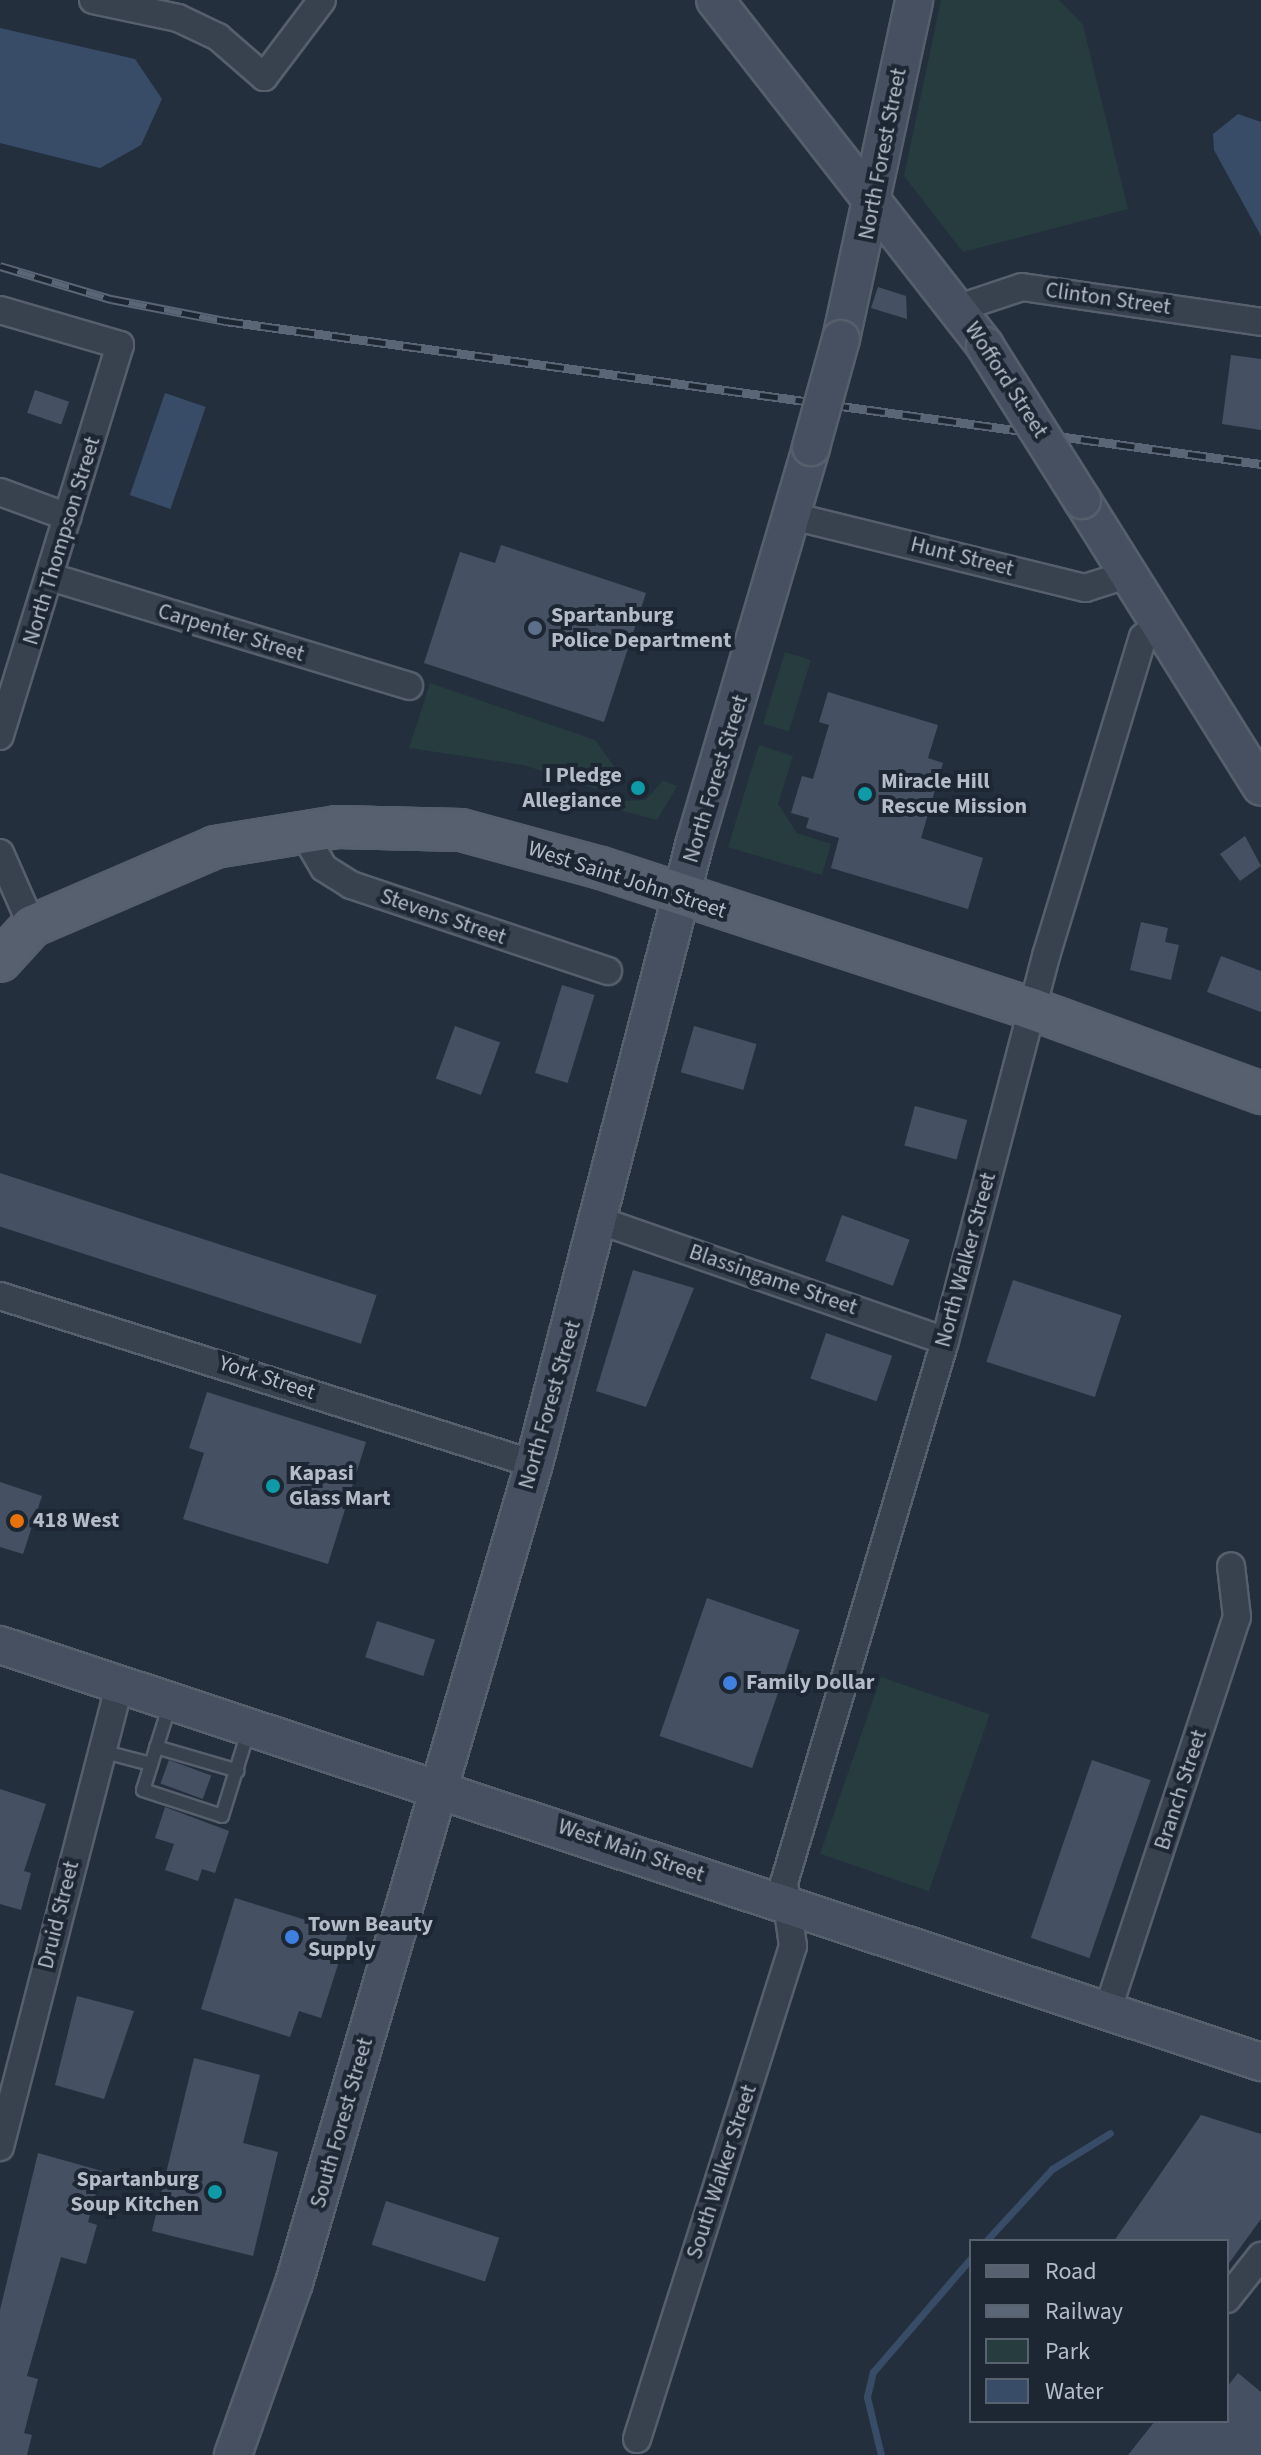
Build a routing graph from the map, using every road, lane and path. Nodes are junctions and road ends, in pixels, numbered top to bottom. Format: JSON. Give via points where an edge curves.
{"nodes":[{"id":1,"x":93,"y":0,"type":"edge"},
{"id":2,"x":322,"y":0,"type":"edge"},
{"id":3,"x":715,"y":0,"type":"edge"},
{"id":4,"x":914,"y":0,"type":"edge"},
{"id":5,"x":875,"y":199,"type":"junction"},
{"id":6,"x":959,"y":308,"type":"junction"},
{"id":7,"x":0,"y":310,"type":"edge"},
{"id":8,"x":1261,"y":322,"type":"edge"},
{"id":9,"x":0,"y":492,"type":"edge"},
{"id":10,"x":792,"y":516,"type":"junction"},
{"id":11,"x":68,"y":517,"type":"junction"},
{"id":12,"x":1129,"y":574,"type":"junction"},
{"id":13,"x":54,"y":578,"type":"junction"},
{"id":14,"x":1160,"y":623,"type":"junction"},
{"id":15,"x":409,"y":686,"type":"dead end"},
{"id":16,"x":0,"y":736,"type":"edge"},
{"id":17,"x":1261,"y":787,"type":"edge"},
{"id":18,"x":301,"y":829,"type":"junction"},
{"id":19,"x":0,"y":853,"type":"edge"},
{"id":20,"x":682,"y":897,"type":"junction"},
{"id":21,"x":32,"y":926,"type":"junction"},
{"id":22,"x":0,"y":961,"type":"edge"},
{"id":23,"x":608,"y":971,"type":"dead end"},
{"id":24,"x":1032,"y":1009,"type":"junction"},
{"id":25,"x":1251,"y":1083,"type":"edge"},
{"id":26,"x":601,"y":1221,"type":"junction"},
{"id":27,"x":0,"y":1296,"type":"edge"},
{"id":28,"x":945,"y":1341,"type":"junction"},
{"id":29,"x":534,"y":1464,"type":"junction"},
{"id":30,"x":1231,"y":1566,"type":"dead end"},
{"id":31,"x":0,"y":1645,"type":"edge"},
{"id":32,"x":120,"y":1684,"type":"junction"},
{"id":33,"x":171,"y":1701,"type":"junction"},
{"id":34,"x":250,"y":1728,"type":"junction"},
{"id":35,"x":156,"y":1747,"type":"junction"},
{"id":36,"x":101,"y":1751,"type":"junction"},
{"id":37,"x":151,"y":1764,"type":"junction"},
{"id":38,"x":238,"y":1771,"type":"junction"},
{"id":39,"x":438,"y":1786,"type":"junction"},
{"id":40,"x":783,"y":1904,"type":"junction"},
{"id":41,"x":1107,"y":2012,"type":"junction"},
{"id":42,"x":1261,"y":2062,"type":"edge"},
{"id":43,"x":0,"y":2147,"type":"edge"},
{"id":44,"x":1261,"y":2256,"type":"edge"},
{"id":45,"x":1229,"y":2296,"type":"edge"},
{"id":46,"x":637,"y":2439,"type":"dead end"},
{"id":47,"x":233,"y":2455,"type":"edge"}],
"edges":[{"from":1,"to":2,"type":"street","via":[[178,18],[218,37],[264,77]]},
{"from":3,"to":5,"type":"street","name":"Wofford Street"},
{"from":4,"to":5,"type":"street","name":"North Forest Street"},
{"from":5,"to":6,"type":"street","name":"Wofford Street"},
{"from":5,"to":10,"type":"street","name":"North Forest Street","bridge":true},
{"from":6,"to":8,"type":"street","name":"Clinton Street","via":[[1022,287]]},
{"from":6,"to":12,"type":"street","name":"Wofford Street","bridge":true},
{"from":7,"to":11,"type":"street","name":"North Thompson Street","via":[[120,345]]},
{"from":9,"to":11,"type":"street"},
{"from":10,"to":12,"type":"street","name":"Hunt Street","via":[[1085,588]]},
{"from":10,"to":20,"type":"street","name":"North Forest Street"},
{"from":11,"to":13,"type":"street","name":"North Thompson Street"},
{"from":12,"to":14,"type":"street","name":"Wofford Street"},
{"from":13,"to":15,"type":"street","name":"Carpenter Street"},
{"from":13,"to":16,"type":"street","name":"North Thompson Street"},
{"from":14,"to":17,"type":"street","name":"Wofford Street"},
{"from":14,"to":24,"type":"street","name":"North Walker Street","via":[[1143,637]]},
{"from":18,"to":20,"type":"main road","name":"West Saint John Street","via":[[461,830]]},
{"from":18,"to":21,"type":"main road","name":"West Saint John Street","via":[[215,847]]},
{"from":18,"to":23,"type":"street","name":"Stevens Street","via":[[324,868],[351,885]]},
{"from":19,"to":21,"type":"street"},
{"from":20,"to":24,"type":"main road","name":"West Saint John Street"},
{"from":20,"to":26,"type":"street","name":"North Forest Street"},
{"from":21,"to":22,"type":"main road","name":"West Saint John Street"},
{"from":24,"to":25,"type":"main road","name":"West Saint John Street"},
{"from":24,"to":28,"type":"street","name":"North Walker Street"},
{"from":26,"to":28,"type":"street","name":"Blassingame Street"},
{"from":26,"to":29,"type":"street","name":"North Forest Street"},
{"from":27,"to":29,"type":"street","name":"York Street"},
{"from":28,"to":40,"type":"street","name":"North Walker Street"},
{"from":29,"to":39,"type":"street","name":"North Forest Street"},
{"from":30,"to":41,"type":"street","name":"Branch Street","via":[[1237,1617]]},
{"from":31,"to":32,"type":"street","name":"West Main Street"},
{"from":32,"to":33,"type":"street","name":"West Main Street"},
{"from":32,"to":36,"type":"street","name":"Druid Street"},
{"from":33,"to":34,"type":"street","name":"West Main Street"},
{"from":33,"to":35,"type":"lane"},
{"from":34,"to":38,"type":"lane"},
{"from":34,"to":39,"type":"street","name":"West Main Street"},
{"from":35,"to":37,"type":"lane"},
{"from":35,"to":38,"type":"lane"},
{"from":36,"to":37,"type":"lane"},
{"from":36,"to":43,"type":"street","name":"Druid Street"},
{"from":37,"to":38,"type":"lane","via":[[143,1790],[222,1816]]},
{"from":39,"to":40,"type":"street","name":"West Main Street"},
{"from":39,"to":47,"type":"street","name":"South Forest Street","via":[[294,2283]]},
{"from":40,"to":41,"type":"street","name":"West Main Street"},
{"from":40,"to":46,"type":"street","name":"South Walker Street","via":[[793,1946]]},
{"from":41,"to":42,"type":"street","name":"West Main Street"},
{"from":44,"to":45,"type":"street"}]}
